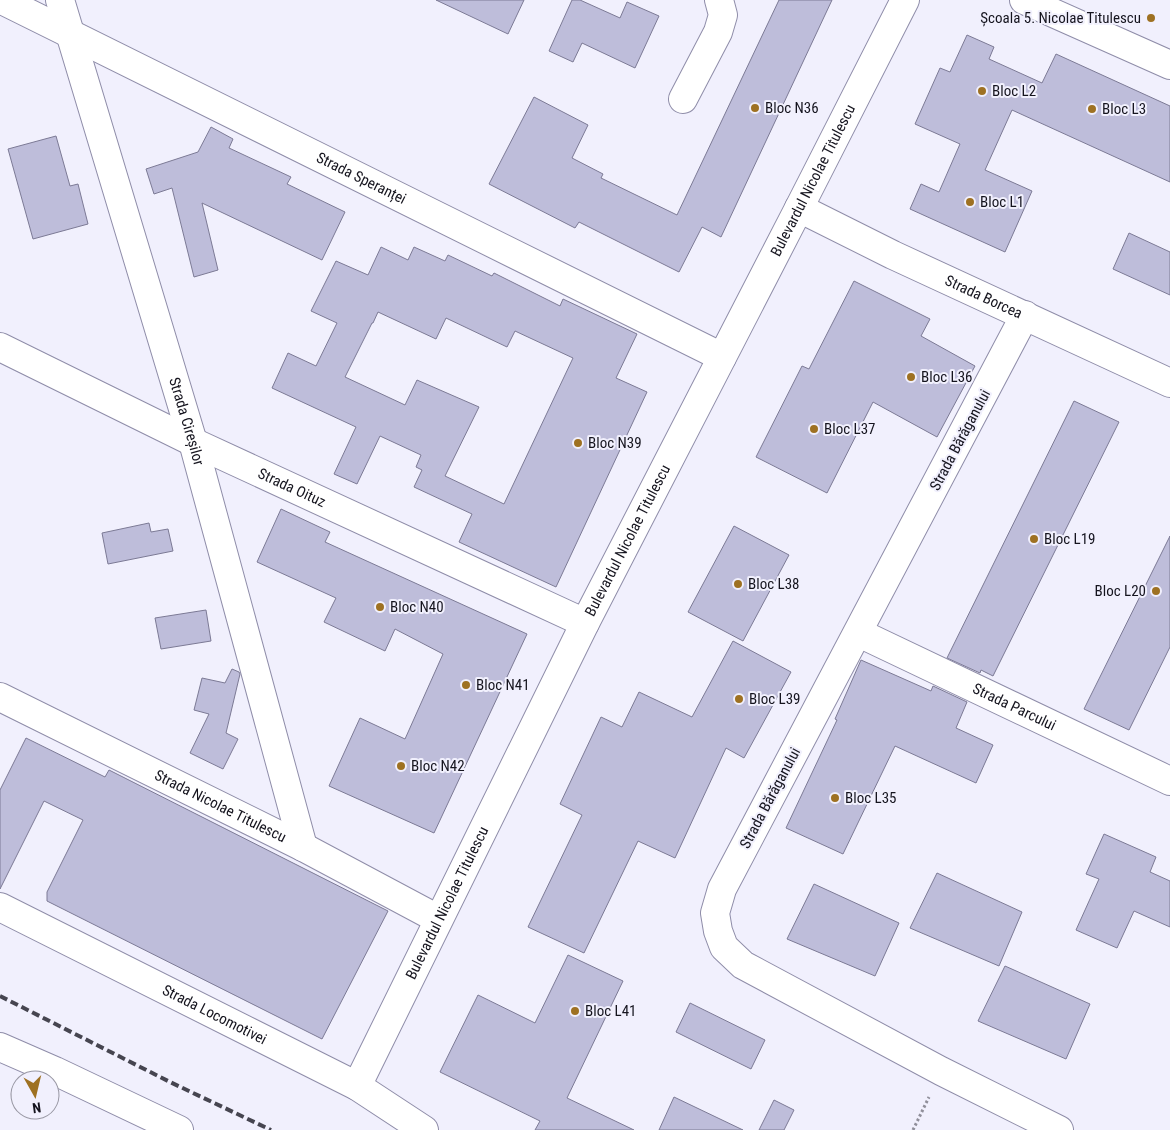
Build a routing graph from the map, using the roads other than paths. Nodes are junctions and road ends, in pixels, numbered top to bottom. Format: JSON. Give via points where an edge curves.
{"nodes":[{"id":1,"x":2,"y":0,"type":"edge"},
{"id":2,"x":60,"y":0,"type":"edge"},
{"id":3,"x":719,"y":0,"type":"edge"},
{"id":4,"x":905,"y":0,"type":"edge"},
{"id":5,"x":1024,"y":0,"type":"edge"},
{"id":6,"x":70,"y":34,"type":"junction"},
{"id":7,"x":1170,"y":65,"type":"edge"},
{"id":8,"x":683,"y":99,"type":"dead end"},
{"id":9,"x":799,"y":208,"type":"junction"},
{"id":10,"x":1026,"y":316,"type":"junction"},
{"id":11,"x":0,"y":347,"type":"edge"},
{"id":12,"x":722,"y":357,"type":"junction"},
{"id":13,"x":1170,"y":383,"type":"edge"},
{"id":14,"x":193,"y":442,"type":"junction"},
{"id":15,"x":585,"y":623,"type":"junction"},
{"id":16,"x":859,"y":633,"type":"junction"},
{"id":17,"x":0,"y":697,"type":"edge"},
{"id":18,"x":1170,"y":781,"type":"edge"},
{"id":19,"x":303,"y":847,"type":"junction"},
{"id":20,"x":0,"y":908,"type":"edge"},
{"id":21,"x":438,"y":919,"type":"junction"},
{"id":22,"x":0,"y":1047,"type":"edge"},
{"id":23,"x":357,"y":1086,"type":"junction"},
{"id":24,"x":179,"y":1130,"type":"edge"},
{"id":25,"x":424,"y":1130,"type":"edge"},
{"id":26,"x":1059,"y":1130,"type":"edge"}],
"edges":[{"from":1,"to":6,"type":"street","name":"Strada Speranței"},
{"from":2,"to":6,"type":"street","name":"Strada Cireșilor"},
{"from":3,"to":8,"type":"street","via":[[723,15],[718,32]]},
{"from":4,"to":9,"type":"street","name":"Bulevardul Nicolae Titulescu"},
{"from":5,"to":7,"type":"street"},
{"from":6,"to":12,"type":"street","name":"Strada Speranței"},
{"from":6,"to":14,"type":"street","name":"Strada Cireșilor"},
{"from":9,"to":10,"type":"street","name":"Strada Borcea"},
{"from":9,"to":12,"type":"street","name":"Bulevardul Nicolae Titulescu"},
{"from":10,"to":13,"type":"street","name":"Strada Borcea"},
{"from":10,"to":16,"type":"street","name":"Strada Bărăganului"},
{"from":11,"to":14,"type":"street","name":"Strada Oituz"},
{"from":12,"to":15,"type":"street","name":"Bulevardul Nicolae Titulescu"},
{"from":14,"to":15,"type":"street","name":"Strada Oituz"},
{"from":14,"to":19,"type":"street","name":"Strada Cireșilor"},
{"from":15,"to":21,"type":"street","name":"Bulevardul Nicolae Titulescu"},
{"from":16,"to":18,"type":"street","name":"Strada Parcului"},
{"from":16,"to":26,"type":"street","name":"Strada Bărăganului","via":[[722,890],[716,913],[724,947],[743,965],[941,1072]]},
{"from":17,"to":19,"type":"street","name":"Strada Nicolae Titulescu"},
{"from":19,"to":21,"type":"street","name":"Strada Nicolae Titulescu"},
{"from":20,"to":23,"type":"street","name":"Strada Locomotivei"},
{"from":21,"to":23,"type":"street","name":"Bulevardul Nicolae Titulescu"},
{"from":22,"to":24,"type":"street"},
{"from":23,"to":25,"type":"street","name":"Strada Locomotivei"}]}
